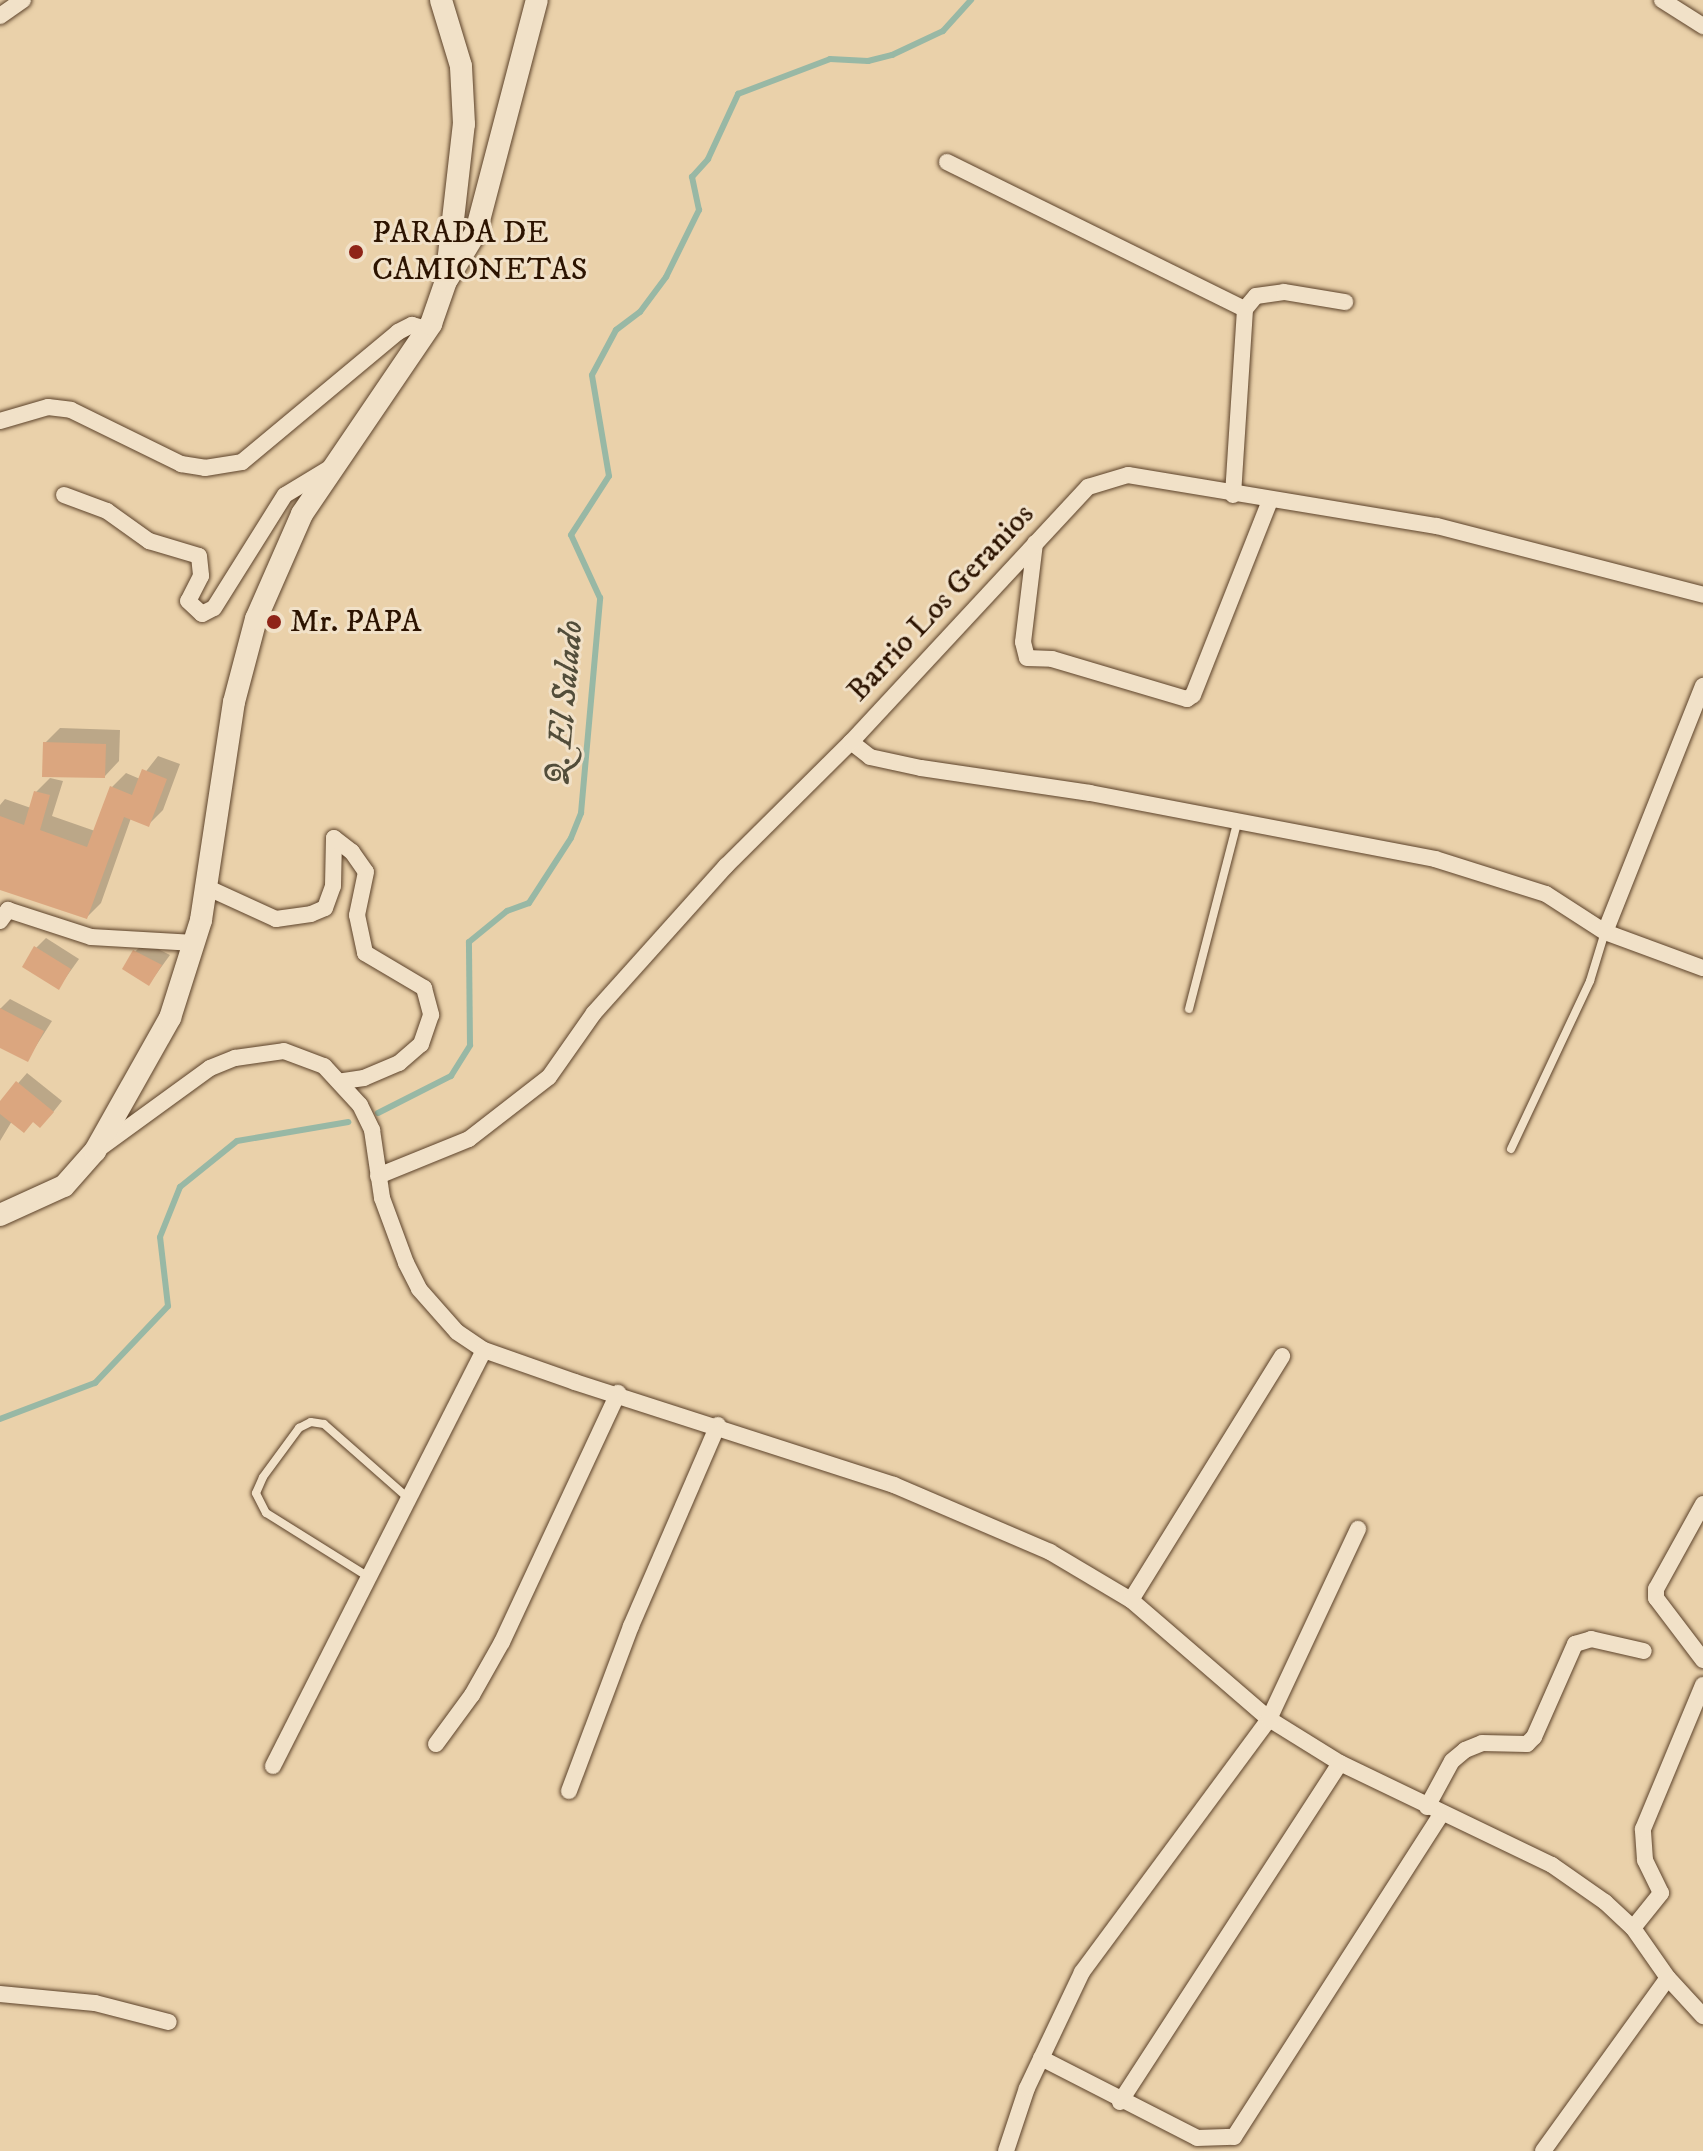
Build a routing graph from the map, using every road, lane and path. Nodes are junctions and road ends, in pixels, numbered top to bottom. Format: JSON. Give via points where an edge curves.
{"nodes":[{"id":1,"x":23,"y":0,"type":"edge"},
{"id":2,"x":441,"y":0,"type":"edge"},
{"id":3,"x":537,"y":0,"type":"edge"},
{"id":4,"x":1662,"y":0,"type":"edge"},
{"id":5,"x":0,"y":16,"type":"edge"},
{"id":6,"x":1703,"y":26,"type":"edge"},
{"id":7,"x":947,"y":162,"type":"dead end"},
{"id":8,"x":446,"y":281,"type":"junction"},
{"id":9,"x":1345,"y":302,"type":"dead end"},
{"id":10,"x":1245,"y":309,"type":"junction"},
{"id":11,"x":427,"y":329,"type":"junction"},
{"id":12,"x":0,"y":421,"type":"edge"},
{"id":13,"x":335,"y":465,"type":"junction"},
{"id":14,"x":64,"y":495,"type":"dead end"},
{"id":15,"x":1233,"y":495,"type":"junction"},
{"id":16,"x":1270,"y":501,"type":"junction"},
{"id":17,"x":1035,"y":543,"type":"junction"},
{"id":18,"x":1703,"y":595,"type":"edge"},
{"id":19,"x":1703,"y":686,"type":"edge"},
{"id":20,"x":851,"y":742,"type":"junction"},
{"id":21,"x":1237,"y":823,"type":"junction"},
{"id":22,"x":206,"y":887,"type":"junction"},
{"id":23,"x":0,"y":921,"type":"edge"},
{"id":24,"x":1605,"y":932,"type":"junction"},
{"id":25,"x":195,"y":943,"type":"junction"},
{"id":26,"x":1703,"y":968,"type":"edge"},
{"id":27,"x":1189,"y":1009,"type":"dead end"},
{"id":28,"x":342,"y":1081,"type":"junction"},
{"id":29,"x":1511,"y":1149,"type":"dead end"},
{"id":30,"x":95,"y":1151,"type":"junction"},
{"id":31,"x":378,"y":1176,"type":"junction"},
{"id":32,"x":0,"y":1215,"type":"edge"},
{"id":33,"x":484,"y":1350,"type":"junction"},
{"id":34,"x":1282,"y":1356,"type":"dead end"},
{"id":35,"x":618,"y":1393,"type":"junction"},
{"id":36,"x":718,"y":1425,"type":"junction"},
{"id":37,"x":408,"y":1498,"type":"junction"},
{"id":38,"x":1703,"y":1504,"type":"edge"},
{"id":39,"x":1358,"y":1529,"type":"dead end"},
{"id":40,"x":367,"y":1576,"type":"junction"},
{"id":41,"x":1131,"y":1600,"type":"junction"},
{"id":42,"x":1644,"y":1651,"type":"dead end"},
{"id":43,"x":1703,"y":1660,"type":"edge"},
{"id":44,"x":1703,"y":1685,"type":"edge"},
{"id":45,"x":1269,"y":1719,"type":"junction"},
{"id":46,"x":436,"y":1744,"type":"dead end"},
{"id":47,"x":1340,"y":1763,"type":"junction"},
{"id":48,"x":273,"y":1766,"type":"dead end"},
{"id":49,"x":569,"y":1791,"type":"dead end"},
{"id":50,"x":1434,"y":1810,"type":"junction"},
{"id":51,"x":1633,"y":1928,"type":"junction"},
{"id":52,"x":1668,"y":1978,"type":"junction"},
{"id":53,"x":0,"y":1994,"type":"edge"},
{"id":54,"x":1703,"y":2016,"type":"edge"},
{"id":55,"x":169,"y":2022,"type":"dead end"},
{"id":56,"x":1041,"y":2058,"type":"junction"},
{"id":57,"x":1120,"y":2102,"type":"junction"},
{"id":58,"x":1006,"y":2151,"type":"edge"},
{"id":59,"x":1543,"y":2151,"type":"edge"}],
"edges":[{"from":1,"to":5,"type":"street"},
{"from":2,"to":8,"type":"main road","via":[[455,33],[464,96],[462,163]]},
{"from":3,"to":8,"type":"main road","via":[[476,232]]},
{"from":4,"to":6,"type":"street"},
{"from":7,"to":10,"type":"street"},
{"from":8,"to":11,"type":"main road"},
{"from":9,"to":10,"type":"street","via":[[1284,292],[1256,296]]},
{"from":10,"to":15,"type":"street"},
{"from":11,"to":12,"type":"street","via":[[412,325],[398,332],[242,462],[205,468],[181,464],[71,410],[48,407]]},
{"from":11,"to":13,"type":"main road"},
{"from":13,"to":14,"type":"street","via":[[285,495],[214,608],[202,614],[188,601],[201,576],[199,556],[149,541],[107,511]]},
{"from":13,"to":22,"type":"main road","via":[[302,514],[256,619],[234,702]]},
{"from":15,"to":16,"type":"street","name":"Barrio Los Geranios"},
{"from":15,"to":17,"type":"street","name":"Barrio Los Geranios","via":[[1128,475],[1103,480],[1088,487]]},
{"from":16,"to":17,"type":"street","via":[[1187,699],[1052,659],[1027,658],[1023,642]]},
{"from":16,"to":18,"type":"street","name":"Barrio Los Geranios","via":[[1437,526]]},
{"from":17,"to":20,"type":"street","name":"Barrio Los Geranios"},
{"from":19,"to":24,"type":"street"},
{"from":20,"to":21,"type":"street","via":[[870,757],[921,768],[1090,793]]},
{"from":20,"to":31,"type":"street","name":"Barrio Los Geranios","via":[[726,866],[594,1013],[549,1077],[469,1139]]},
{"from":21,"to":24,"type":"street","via":[[1435,859],[1546,894]]},
{"from":21,"to":27,"type":"lane"},
{"from":22,"to":25,"type":"main road"},
{"from":22,"to":28,"type":"street","via":[[276,919],[311,914],[325,908],[333,886],[334,838],[352,852],[366,872],[357,915],[365,953],[424,988],[431,1015],[421,1044],[399,1063]]},
{"from":23,"to":25,"type":"street","via":[[8,910],[76,935]]},
{"from":24,"to":26,"type":"street"},
{"from":24,"to":29,"type":"lane","via":[[1590,981]]},
{"from":25,"to":30,"type":"main road","via":[[170,1018]]},
{"from":28,"to":30,"type":"street","via":[[305,1056],[284,1051],[235,1058],[201,1074]]},
{"from":28,"to":31,"type":"street","via":[[372,1130]]},
{"from":30,"to":32,"type":"main road","via":[[64,1186]]},
{"from":31,"to":33,"type":"street","via":[[419,1289],[457,1332]]},
{"from":33,"to":35,"type":"street"},
{"from":33,"to":37,"type":"street"},
{"from":34,"to":41,"type":"street"},
{"from":35,"to":36,"type":"street"},
{"from":35,"to":46,"type":"street","via":[[502,1642]]},
{"from":36,"to":41,"type":"street","via":[[965,1515],[1050,1552]]},
{"from":36,"to":49,"type":"street","via":[[631,1626]]},
{"from":37,"to":40,"type":"street"},
{"from":37,"to":40,"type":"lane","via":[[324,1424],[311,1422],[299,1428],[263,1477],[256,1493],[266,1513]]},
{"from":38,"to":43,"type":"street","via":[[1656,1589],[1656,1598]]},
{"from":39,"to":45,"type":"street"},
{"from":40,"to":48,"type":"street"},
{"from":41,"to":45,"type":"street"},
{"from":42,"to":50,"type":"street","via":[[1591,1639],[1575,1644],[1534,1737],[1527,1744],[1482,1743],[1465,1750],[1452,1761]]},
{"from":44,"to":51,"type":"street","via":[[1643,1829],[1645,1860],[1661,1893]]},
{"from":45,"to":47,"type":"street"},
{"from":45,"to":56,"type":"street","via":[[1082,1972]]},
{"from":47,"to":50,"type":"street"},
{"from":47,"to":57,"type":"street"},
{"from":50,"to":51,"type":"street","via":[[1552,1865]]},
{"from":50,"to":57,"type":"street","via":[[1234,2137],[1197,2138]]},
{"from":51,"to":52,"type":"street"},
{"from":52,"to":54,"type":"street"},
{"from":52,"to":59,"type":"street"},
{"from":53,"to":55,"type":"street","via":[[95,2003]]},
{"from":56,"to":57,"type":"street"},
{"from":56,"to":58,"type":"street"}]}
